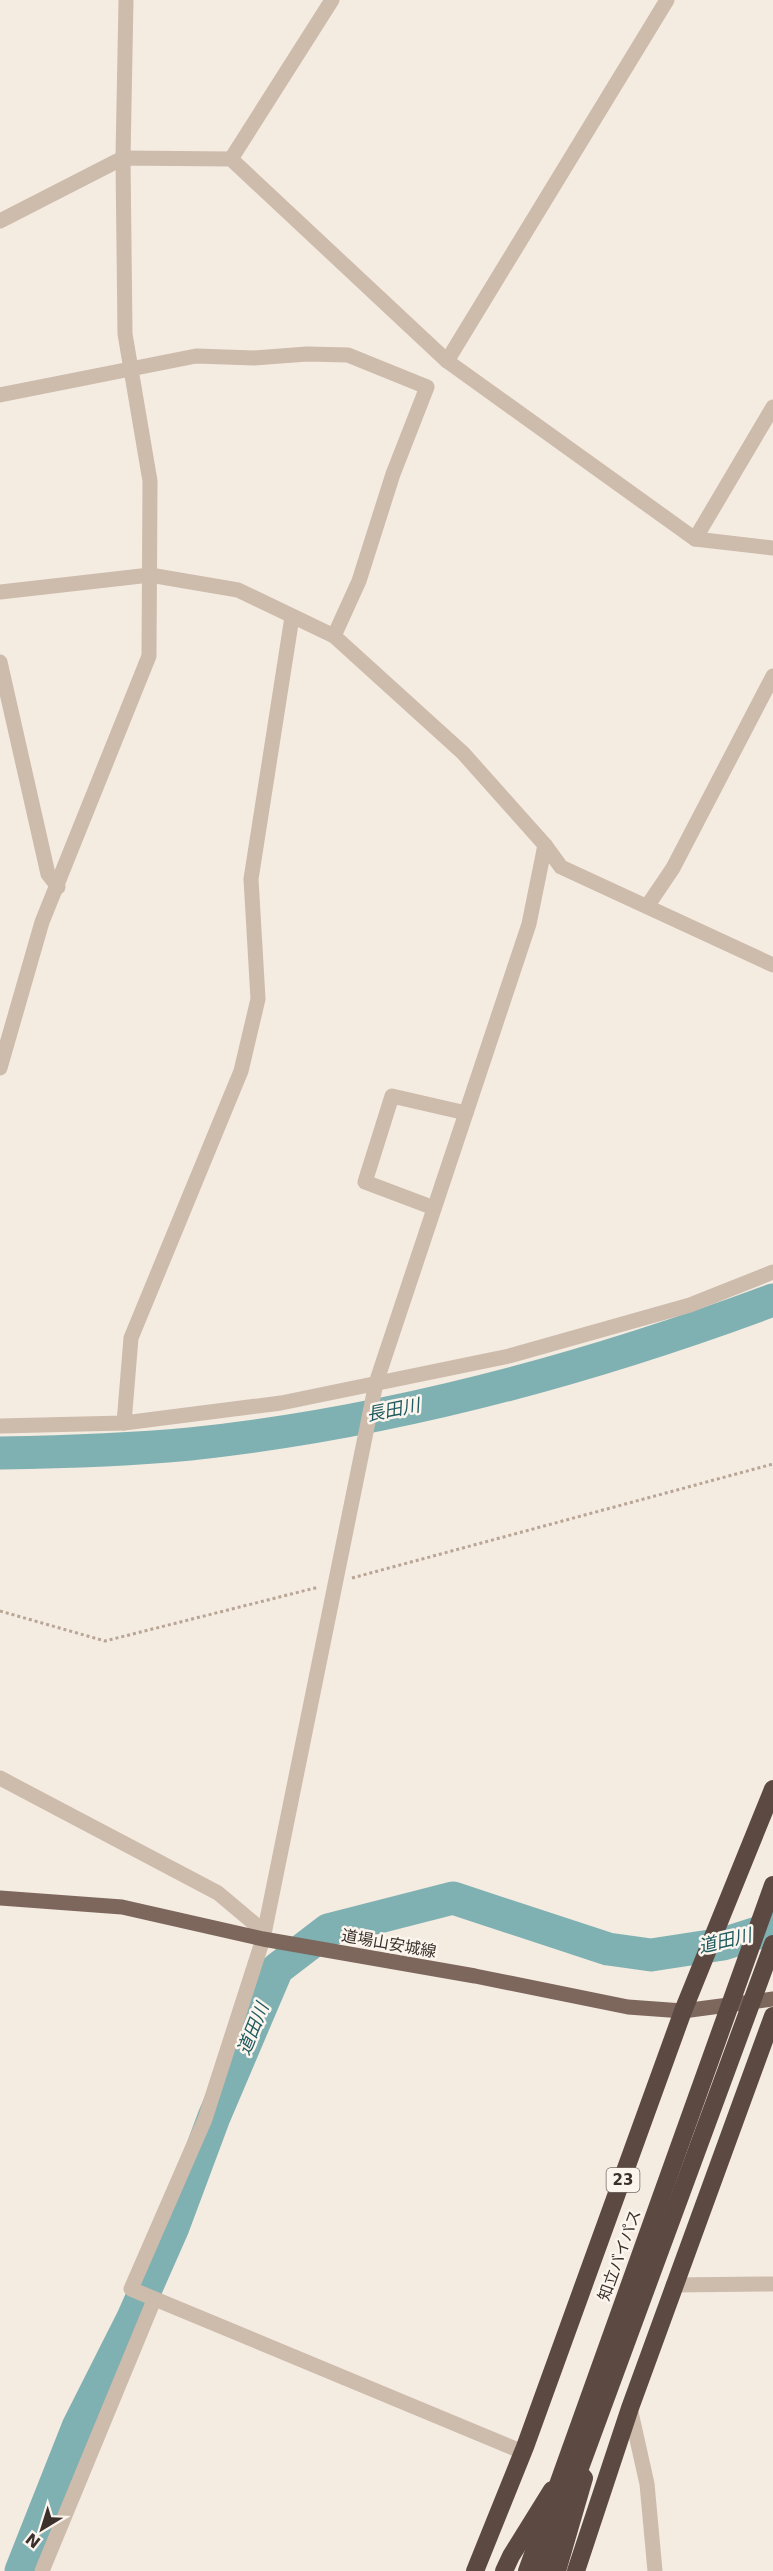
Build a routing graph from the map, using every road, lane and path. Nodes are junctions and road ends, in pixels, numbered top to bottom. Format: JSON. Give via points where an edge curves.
{"nodes":[{"id":1,"x":126,"y":0,"type":"edge"},
{"id":2,"x":332,"y":0,"type":"edge"},
{"id":3,"x":667,"y":0,"type":"edge"},
{"id":4,"x":123,"y":158,"type":"junction"},
{"id":5,"x":231,"y":159,"type":"junction"},
{"id":6,"x":0,"y":221,"type":"edge"},
{"id":7,"x":447,"y":361,"type":"junction"},
{"id":8,"x":130,"y":370,"type":"junction"},
{"id":9,"x":0,"y":395,"type":"edge"},
{"id":10,"x":773,"y":407,"type":"edge"},
{"id":11,"x":695,"y":539,"type":"junction"},
{"id":12,"x":773,"y":548,"type":"edge"},
{"id":13,"x":150,"y":575,"type":"junction"},
{"id":14,"x":0,"y":592,"type":"edge"},
{"id":15,"x":292,"y":617,"type":"junction"},
{"id":16,"x":334,"y":636,"type":"junction"},
{"id":17,"x":0,"y":662,"type":"edge"},
{"id":18,"x":773,"y":676,"type":"edge"},
{"id":19,"x":545,"y":845,"type":"junction"},
{"id":20,"x":58,"y":887,"type":"junction"},
{"id":21,"x":648,"y":905,"type":"junction"},
{"id":22,"x":773,"y":965,"type":"edge"},
{"id":23,"x":0,"y":1068,"type":"edge"},
{"id":24,"x":466,"y":1113,"type":"junction"},
{"id":25,"x":434,"y":1208,"type":"junction"},
{"id":26,"x":773,"y":1272,"type":"edge"},
{"id":27,"x":376,"y":1383,"type":"junction"},
{"id":28,"x":124,"y":1423,"type":"junction"},
{"id":29,"x":0,"y":1426,"type":"edge"},
{"id":30,"x":773,"y":1464,"type":"edge"},
{"id":31,"x":335,"y":1583,"type":"junction"},
{"id":32,"x":0,"y":1611,"type":"edge"},
{"id":33,"x":0,"y":1778,"type":"edge"},
{"id":34,"x":773,"y":1790,"type":"edge"},
{"id":35,"x":773,"y":1885,"type":"edge"},
{"id":36,"x":0,"y":1898,"type":"edge"},
{"id":37,"x":262,"y":1935,"type":"junction"},
{"id":38,"x":773,"y":1944,"type":"edge"},
{"id":39,"x":773,"y":1999,"type":"edge"},
{"id":40,"x":683,"y":2012,"type":"junction"},
{"id":41,"x":773,"y":2016,"type":"edge"},
{"id":42,"x":773,"y":2284,"type":"edge"},
{"id":43,"x":674,"y":2285,"type":"junction"},
{"id":44,"x":154,"y":2300,"type":"junction"},
{"id":45,"x":615,"y":2373,"type":"junction"},
{"id":46,"x":630,"y":2408,"type":"junction"},
{"id":47,"x":523,"y":2452,"type":"junction"},
{"id":48,"x":561,"y":2474,"type":"junction"},
{"id":49,"x":42,"y":2571,"type":"edge"},
{"id":50,"x":475,"y":2571,"type":"edge"},
{"id":51,"x":504,"y":2571,"type":"edge"},
{"id":52,"x":527,"y":2571,"type":"edge"},
{"id":53,"x":542,"y":2571,"type":"edge"},
{"id":54,"x":557,"y":2571,"type":"edge"},
{"id":55,"x":576,"y":2571,"type":"edge"},
{"id":56,"x":655,"y":2571,"type":"edge"}],
"edges":[{"from":1,"to":4,"type":"street"},
{"from":2,"to":5,"type":"street"},
{"from":3,"to":7,"type":"street"},
{"from":4,"to":5,"type":"street"},
{"from":4,"to":6,"type":"street"},
{"from":4,"to":8,"type":"street","via":[[124,334]]},
{"from":5,"to":7,"type":"street"},
{"from":7,"to":11,"type":"street"},
{"from":8,"to":9,"type":"street"},
{"from":8,"to":13,"type":"street","via":[[150,481]]},
{"from":8,"to":16,"type":"street","via":[[196,356],[348,356],[427,387],[393,474],[359,581]]},
{"from":10,"to":11,"type":"street"},
{"from":11,"to":12,"type":"street"},
{"from":13,"to":14,"type":"street"},
{"from":13,"to":15,"type":"street","via":[[238,590]]},
{"from":13,"to":20,"type":"street","via":[[149,656]]},
{"from":15,"to":16,"type":"street"},
{"from":15,"to":28,"type":"street","via":[[251,879],[258,999],[241,1071],[131,1338]]},
{"from":16,"to":19,"type":"street","via":[[463,753]]},
{"from":17,"to":20,"type":"street","via":[[48,874]]},
{"from":18,"to":21,"type":"street","via":[[673,868]]},
{"from":19,"to":21,"type":"street","via":[[561,867]]},
{"from":19,"to":24,"type":"street","via":[[529,924]]},
{"from":20,"to":23,"type":"street","via":[[42,922]]},
{"from":21,"to":22,"type":"street"},
{"from":24,"to":25,"type":"street"},
{"from":24,"to":25,"type":"street","via":[[392,1096],[365,1182]]},
{"from":25,"to":27,"type":"street"},
{"from":26,"to":27,"type":"street","via":[[678,1308],[508,1356]]},
{"from":27,"to":28,"type":"street","via":[[281,1403]]},
{"from":27,"to":31,"type":"street"},
{"from":28,"to":29,"type":"street"},
{"from":30,"to":31,"type":"path"},
{"from":31,"to":32,"type":"path","via":[[105,1641]]},
{"from":31,"to":37,"type":"street"},
{"from":33,"to":37,"type":"street","via":[[218,1893]]},
{"from":34,"to":40,"type":"highway","number":"23"},
{"from":35,"to":48,"type":"highway","name":"知立バイパス","number":"23","bridge":true},
{"from":36,"to":37,"type":"main road","name":"道場山安城線","via":[[122,1907]]},
{"from":37,"to":40,"type":"main road","name":"道場山安城線","via":[[628,2007]]},
{"from":37,"to":44,"type":"street","via":[[205,2119],[131,2289]]},
{"from":38,"to":45,"type":"highway","bridge":true},
{"from":39,"to":40,"type":"main road","name":"道場山安城線"},
{"from":40,"to":47,"type":"highway","number":"23"},
{"from":41,"to":43,"type":"highway"},
{"from":42,"to":43,"type":"street"},
{"from":43,"to":46,"type":"highway"},
{"from":44,"to":47,"type":"street"},
{"from":44,"to":49,"type":"street"},
{"from":45,"to":53,"type":"highway","bridge":true},
{"from":45,"to":54,"type":"highway","bridge":true},
{"from":46,"to":55,"type":"highway"},
{"from":46,"to":56,"type":"street","via":[[647,2484]]},
{"from":47,"to":50,"type":"highway","number":"23"},
{"from":48,"to":51,"type":"highway","number":"23","bridge":true},
{"from":48,"to":52,"type":"highway","name":"知立バイパス","number":"23","bridge":true}]}
